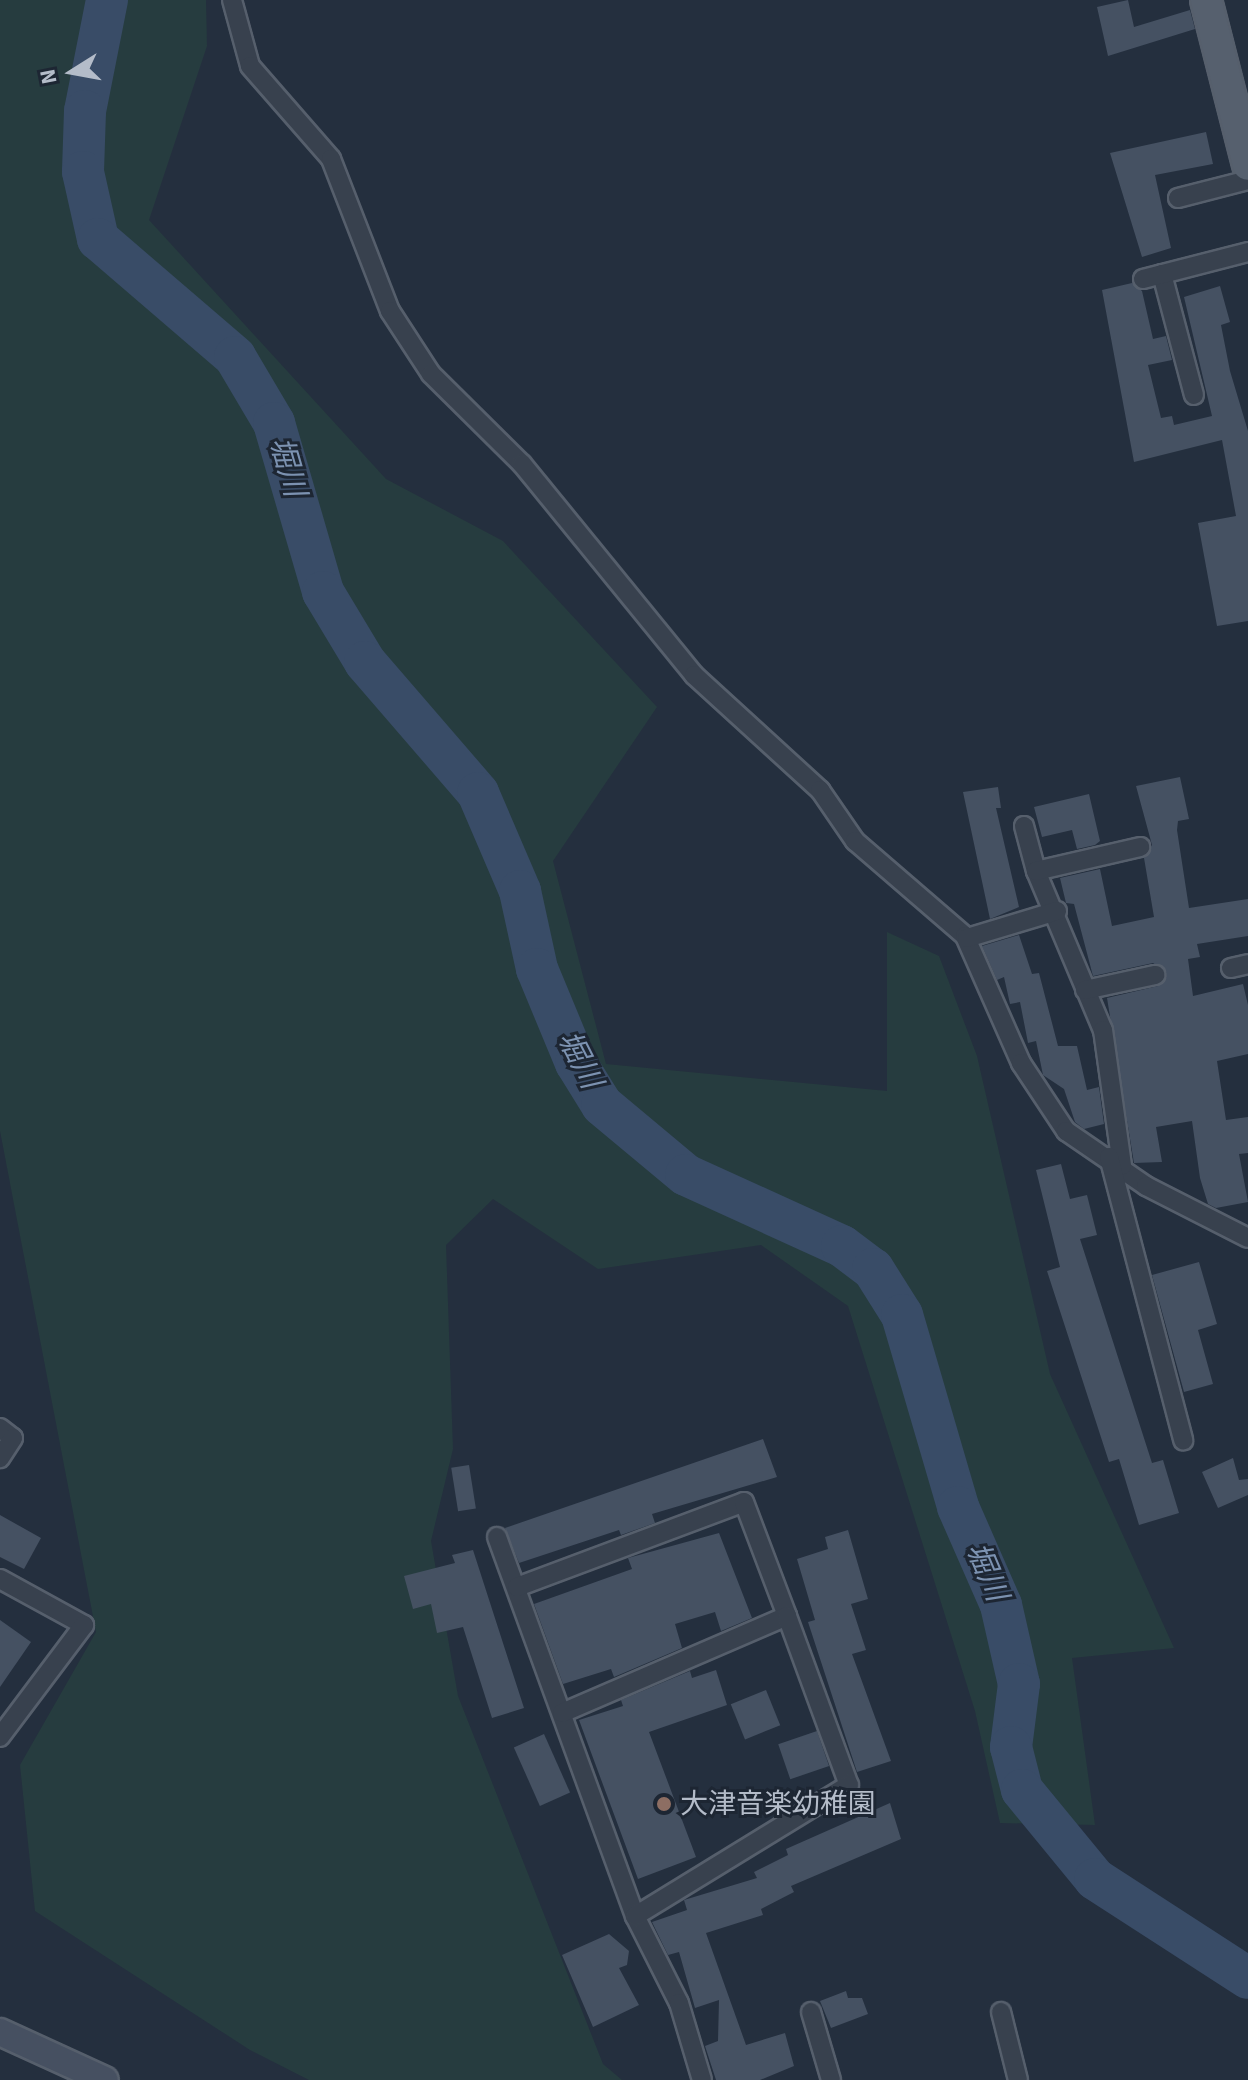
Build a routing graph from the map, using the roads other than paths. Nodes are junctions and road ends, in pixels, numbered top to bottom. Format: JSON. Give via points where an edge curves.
{"nodes":[{"id":1,"x":232,"y":0,"type":"edge"},
{"id":2,"x":1206,"y":0,"type":"edge"},
{"id":3,"x":1248,"y":165,"type":"edge"},
{"id":4,"x":1248,"y":180,"type":"edge"},
{"id":5,"x":1178,"y":198,"type":"dead end"},
{"id":6,"x":1248,"y":252,"type":"edge"},
{"id":7,"x":1162,"y":274,"type":"junction"},
{"id":8,"x":1143,"y":279,"type":"dead end"},
{"id":9,"x":1194,"y":395,"type":"dead end"},
{"id":10,"x":1024,"y":826,"type":"dead end"},
{"id":11,"x":1140,"y":847,"type":"dead end"},
{"id":12,"x":1036,"y":871,"type":"junction"},
{"id":13,"x":1057,"y":911,"type":"junction"},
{"id":14,"x":967,"y":938,"type":"junction"},
{"id":15,"x":1155,"y":975,"type":"dead end"},
{"id":16,"x":1085,"y":990,"type":"junction"},
{"id":17,"x":1116,"y":1162,"type":"junction"},
{"id":18,"x":1248,"y":1238,"type":"edge"},
{"id":19,"x":0,"y":1428,"type":"edge"},
{"id":20,"x":1183,"y":1440,"type":"dead end"},
{"id":21,"x":0,"y":1458,"type":"edge"},
{"id":22,"x":497,"y":1537,"type":"dead end"},
{"id":23,"x":0,"y":1579,"type":"edge"},
{"id":24,"x":517,"y":1587,"type":"junction"},
{"id":25,"x":787,"y":1616,"type":"junction"},
{"id":26,"x":562,"y":1713,"type":"junction"},
{"id":27,"x":0,"y":1737,"type":"edge"},
{"id":28,"x":635,"y":1916,"type":"junction"},
{"id":29,"x":811,"y":2012,"type":"dead end"},
{"id":30,"x":1001,"y":2012,"type":"dead end"},
{"id":31,"x":0,"y":2032,"type":"edge"},
{"id":32,"x":105,"y":2080,"type":"edge"},
{"id":33,"x":702,"y":2080,"type":"edge"},
{"id":34,"x":831,"y":2080,"type":"edge"},
{"id":35,"x":1018,"y":2080,"type":"edge"}],
"edges":[{"from":1,"to":14,"type":"street","via":[[250,66],[331,159],[390,311],[431,374],[522,464],[694,675],[820,790],[855,841]]},
{"from":2,"to":3,"type":"main road"},
{"from":4,"to":5,"type":"street"},
{"from":6,"to":7,"type":"street"},
{"from":7,"to":8,"type":"street"},
{"from":7,"to":9,"type":"street"},
{"from":10,"to":12,"type":"street"},
{"from":11,"to":12,"type":"street"},
{"from":12,"to":13,"type":"street"},
{"from":13,"to":14,"type":"street"},
{"from":13,"to":16,"type":"street"},
{"from":14,"to":17,"type":"street","via":[[1048,1110],[1066,1131]]},
{"from":15,"to":16,"type":"street"},
{"from":16,"to":17,"type":"street","via":[[1103,1030]]},
{"from":17,"to":18,"type":"street","via":[[1146,1186]]},
{"from":17,"to":20,"type":"street"},
{"from":19,"to":21,"type":"street","via":[[13,1438]]},
{"from":22,"to":24,"type":"street"},
{"from":23,"to":27,"type":"street","via":[[84,1625]]},
{"from":24,"to":25,"type":"street","via":[[744,1502]]},
{"from":24,"to":26,"type":"street"},
{"from":25,"to":26,"type":"street"},
{"from":25,"to":28,"type":"street","via":[[849,1785]]},
{"from":26,"to":28,"type":"street"},
{"from":28,"to":33,"type":"street","via":[[679,2003]]},
{"from":29,"to":34,"type":"street"},
{"from":30,"to":35,"type":"street"},
{"from":31,"to":32,"type":"main road"}]}
